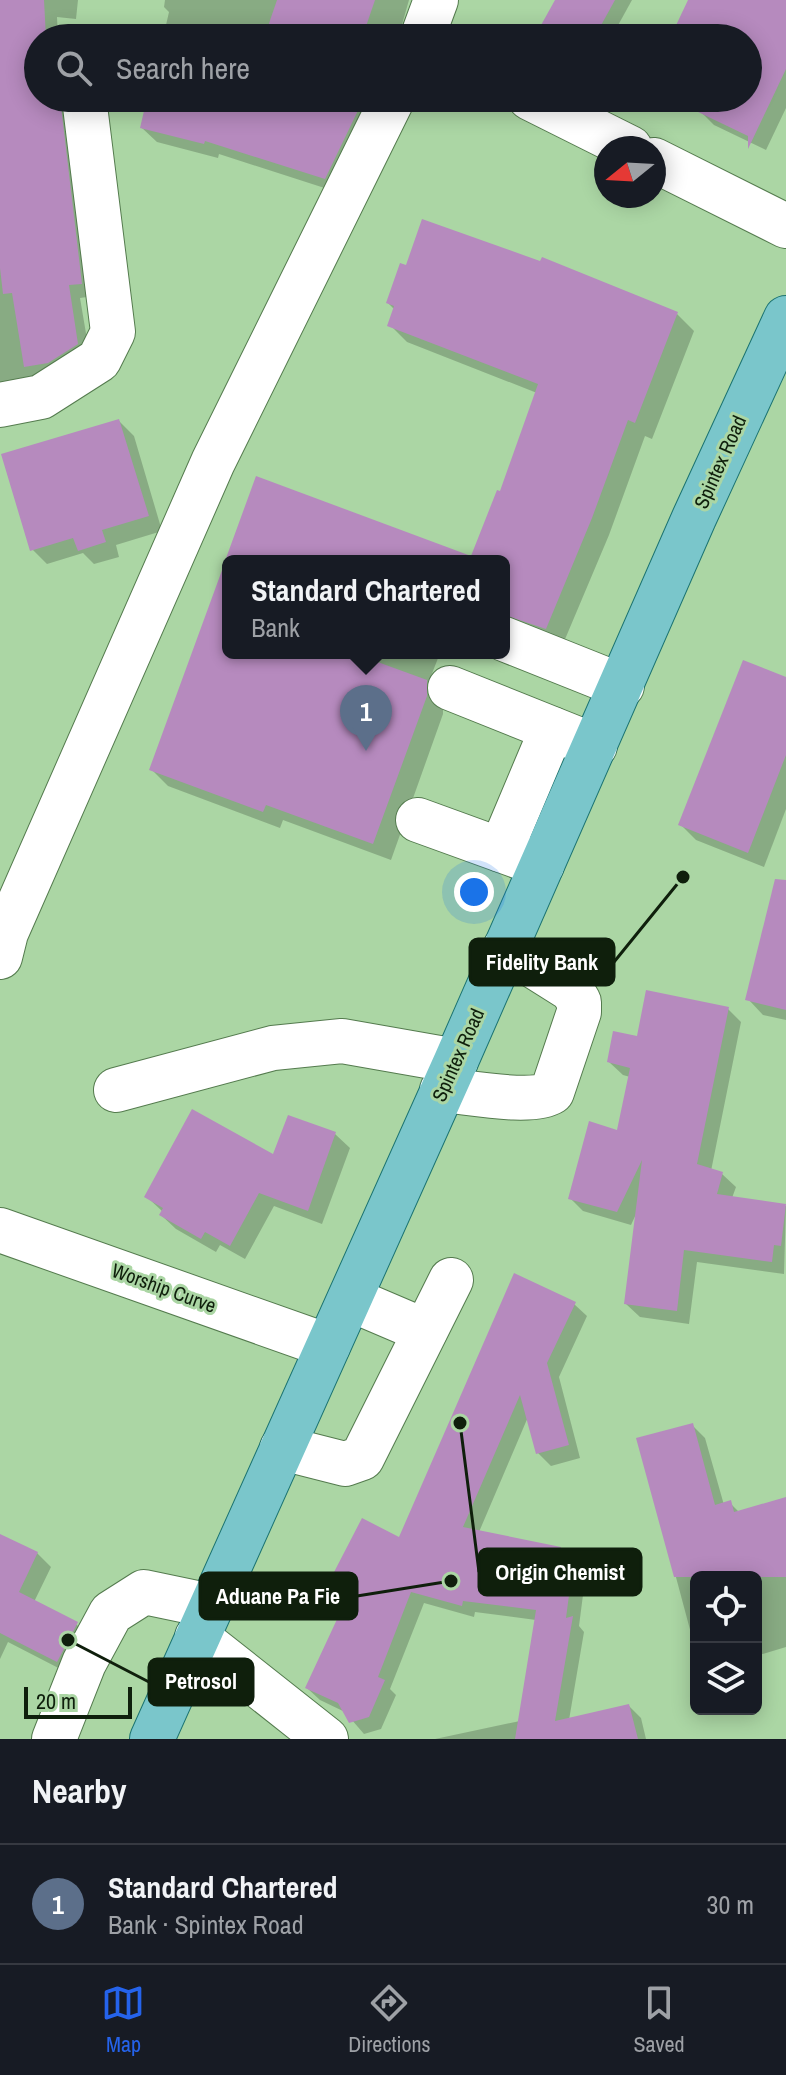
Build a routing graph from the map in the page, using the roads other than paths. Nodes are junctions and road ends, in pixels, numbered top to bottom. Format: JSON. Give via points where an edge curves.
{"nodes":[{"id":1,"x":436,"y":0,"type":"edge"},
{"id":2,"x":427,"y":24,"type":"edge"},
{"id":3,"x":86,"y":112,"type":"edge"},
{"id":4,"x":386,"y":112,"type":"edge"},
{"id":5,"x":558,"y":112,"type":"edge"},
{"id":6,"x":606,"y":136,"type":"edge"},
{"id":7,"x":666,"y":166,"type":"edge"},
{"id":8,"x":786,"y":226,"type":"edge"},
{"id":9,"x":784,"y":312,"type":"edge"},
{"id":10,"x":0,"y":405,"type":"edge"},
{"id":11,"x":510,"y":641,"type":"edge"},
{"id":12,"x":622,"y":686,"type":"junction"},
{"id":13,"x":450,"y":688,"type":"dead end"},
{"id":14,"x":552,"y":729,"type":"junction"},
{"id":15,"x":595,"y":746,"type":"junction"},
{"id":16,"x":418,"y":820,"type":"dead end"},
{"id":17,"x":501,"y":850,"type":"junction"},
{"id":18,"x":542,"y":865,"type":"junction"},
{"id":19,"x":2,"y":935,"type":"edge"},
{"id":20,"x":505,"y":948,"type":"junction"},
{"id":21,"x":449,"y":1075,"type":"junction"},
{"id":22,"x":116,"y":1090,"type":"dead end"},
{"id":23,"x":0,"y":1230,"type":"edge"},
{"id":24,"x":451,"y":1280,"type":"dead end"},
{"id":25,"x":350,"y":1299,"type":"junction"},
{"id":26,"x":425,"y":1331,"type":"junction"},
{"id":27,"x":328,"y":1346,"type":"junction"},
{"id":28,"x":282,"y":1448,"type":"junction"},
{"id":29,"x":204,"y":1621,"type":"junction"},
{"id":30,"x":54,"y":1739,"type":"edge"},
{"id":31,"x":152,"y":1739,"type":"edge"},
{"id":32,"x":326,"y":1739,"type":"edge"}],
"edges":[{"from":1,"to":2,"type":"street"},
{"from":3,"to":10,"type":"street","via":[[113,332],[99,360],[41,397]]},
{"from":4,"to":19,"type":"street","via":[[213,462]]},
{"from":5,"to":6,"type":"street"},
{"from":7,"to":8,"type":"street"},
{"from":9,"to":12,"type":"main road","name":"Spintex Road"},
{"from":11,"to":12,"type":"street"},
{"from":12,"to":15,"type":"main road","name":"Spintex Road"},
{"from":13,"to":14,"type":"street"},
{"from":14,"to":15,"type":"street"},
{"from":14,"to":17,"type":"street"},
{"from":15,"to":18,"type":"main road","name":"Spintex Road"},
{"from":16,"to":17,"type":"street"},
{"from":17,"to":18,"type":"street"},
{"from":18,"to":20,"type":"main road","name":"Spintex Road"},
{"from":20,"to":21,"type":"main road","name":"Spintex Road"},
{"from":20,"to":21,"type":"street","via":[[572,990],[579,1002],[552,1092],[529,1098]]},
{"from":21,"to":22,"type":"street","via":[[342,1041],[273,1048]]},
{"from":21,"to":25,"type":"main road","name":"Spintex Road"},
{"from":23,"to":27,"type":"street","name":"Worship Curve"},
{"from":24,"to":26,"type":"street"},
{"from":25,"to":26,"type":"street"},
{"from":25,"to":27,"type":"main road","name":"Spintex Road"},
{"from":26,"to":28,"type":"street","via":[[362,1458],[345,1464]]},
{"from":27,"to":28,"type":"main road","name":"Spintex Road"},
{"from":28,"to":29,"type":"main road","name":"Spintex Road"},
{"from":29,"to":30,"type":"street","via":[[144,1592],[111,1613]]},
{"from":29,"to":31,"type":"main road","name":"Spintex Road"},
{"from":29,"to":32,"type":"street"}]}
